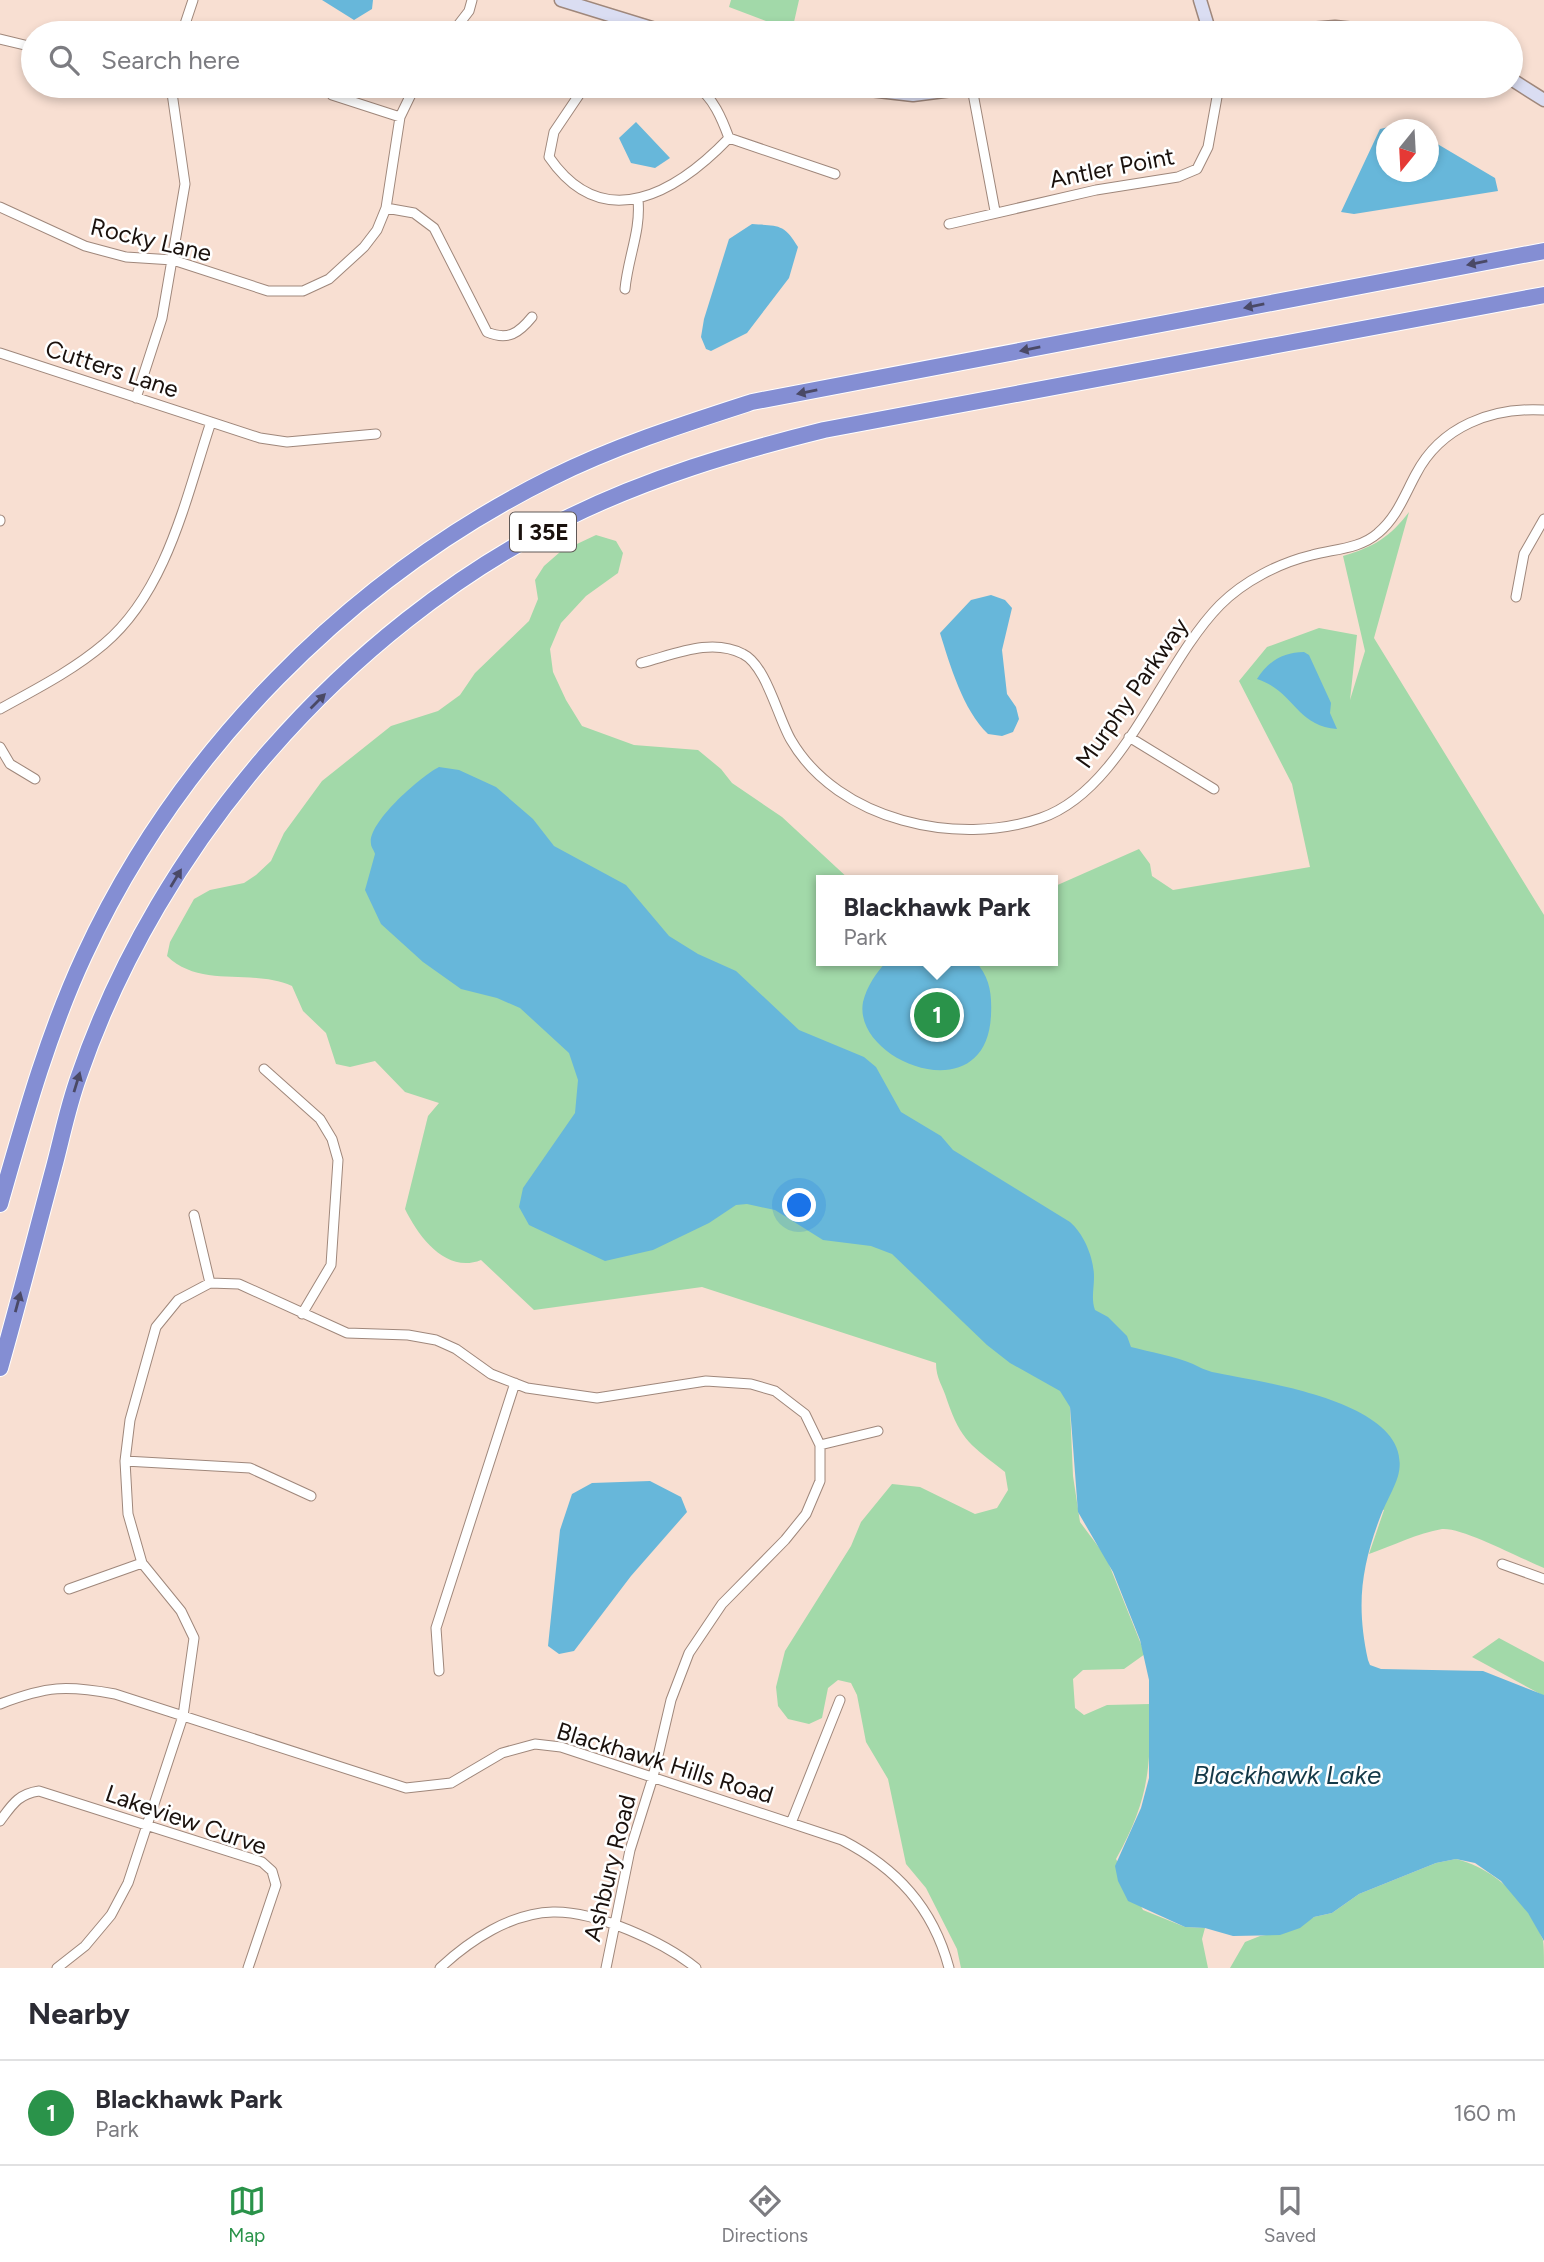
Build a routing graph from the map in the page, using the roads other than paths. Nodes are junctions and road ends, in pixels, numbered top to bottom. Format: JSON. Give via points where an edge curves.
{"nodes":[{"id":1,"x":193,"y":0,"type":"edge"},
{"id":2,"x":472,"y":0,"type":"edge"},
{"id":3,"x":561,"y":0,"type":"edge"},
{"id":4,"x":1200,"y":0,"type":"edge"},
{"id":5,"x":186,"y":21,"type":"edge"},
{"id":6,"x":461,"y":21,"type":"edge"},
{"id":7,"x":619,"y":21,"type":"edge"},
{"id":8,"x":1206,"y":21,"type":"edge"},
{"id":9,"x":0,"y":39,"type":"edge"},
{"id":10,"x":21,"y":44,"type":"edge"},
{"id":11,"x":1523,"y":87,"type":"edge"},
{"id":12,"x":173,"y":98,"type":"edge"},
{"id":13,"x":341,"y":98,"type":"edge"},
{"id":14,"x":409,"y":98,"type":"edge"},
{"id":15,"x":577,"y":98,"type":"edge"},
{"id":16,"x":708,"y":98,"type":"edge"},
{"id":17,"x":979,"y":98,"type":"edge"},
{"id":18,"x":1217,"y":98,"type":"edge"},
{"id":19,"x":1544,"y":100,"type":"edge"},
{"id":20,"x":400,"y":117,"type":"junction"},
{"id":21,"x":729,"y":138,"type":"junction"},
{"id":22,"x":835,"y":174,"type":"dead end"},
{"id":23,"x":638,"y":200,"type":"junction"},
{"id":24,"x":0,"y":206,"type":"edge"},
{"id":25,"x":386,"y":208,"type":"junction"},
{"id":26,"x":995,"y":211,"type":"junction"},
{"id":27,"x":949,"y":224,"type":"dead end"},
{"id":28,"x":1544,"y":251,"type":"edge"},
{"id":29,"x":173,"y":260,"type":"junction"},
{"id":30,"x":625,"y":289,"type":"dead end"},
{"id":31,"x":1544,"y":295,"type":"edge"},
{"id":32,"x":532,"y":317,"type":"dead end"},
{"id":33,"x":0,"y":353,"type":"edge"},
{"id":34,"x":136,"y":398,"type":"junction"},
{"id":35,"x":1544,"y":410,"type":"edge"},
{"id":36,"x":211,"y":422,"type":"junction"},
{"id":37,"x":376,"y":434,"type":"dead end"},
{"id":38,"x":1544,"y":519,"type":"edge"},
{"id":39,"x":1516,"y":597,"type":"dead end"},
{"id":40,"x":641,"y":663,"type":"dead end"},
{"id":41,"x":0,"y":709,"type":"edge"},
{"id":42,"x":1129,"y":737,"type":"junction"},
{"id":43,"x":0,"y":747,"type":"edge"},
{"id":44,"x":35,"y":779,"type":"dead end"},
{"id":45,"x":1214,"y":789,"type":"dead end"},
{"id":46,"x":264,"y":1069,"type":"dead end"},
{"id":47,"x":0,"y":1204,"type":"edge"},
{"id":48,"x":194,"y":1215,"type":"dead end"},
{"id":49,"x":210,"y":1283,"type":"junction"},
{"id":50,"x":302,"y":1314,"type":"junction"},
{"id":51,"x":0,"y":1368,"type":"edge"},
{"id":52,"x":515,"y":1383,"type":"junction"},
{"id":53,"x":878,"y":1431,"type":"dead end"},
{"id":54,"x":820,"y":1445,"type":"junction"},
{"id":55,"x":125,"y":1461,"type":"junction"},
{"id":56,"x":311,"y":1496,"type":"dead end"},
{"id":57,"x":142,"y":1563,"type":"junction"},
{"id":58,"x":1502,"y":1564,"type":"dead end"},
{"id":59,"x":1544,"y":1579,"type":"edge"},
{"id":60,"x":69,"y":1589,"type":"dead end"},
{"id":61,"x":439,"y":1671,"type":"dead end"},
{"id":62,"x":840,"y":1700,"type":"dead end"},
{"id":63,"x":0,"y":1704,"type":"edge"},
{"id":64,"x":183,"y":1716,"type":"junction"},
{"id":65,"x":653,"y":1777,"type":"junction"},
{"id":66,"x":0,"y":1821,"type":"edge"},
{"id":67,"x":791,"y":1823,"type":"junction"},
{"id":68,"x":148,"y":1824,"type":"junction"},
{"id":69,"x":615,"y":1924,"type":"junction"},
{"id":70,"x":57,"y":1968,"type":"edge"},
{"id":71,"x":248,"y":1968,"type":"edge"},
{"id":72,"x":440,"y":1968,"type":"edge"},
{"id":73,"x":606,"y":1968,"type":"edge"},
{"id":74,"x":696,"y":1968,"type":"edge"},
{"id":75,"x":948,"y":1968,"type":"edge"}],
"edges":[{"from":1,"to":5,"type":"street"},
{"from":2,"to":6,"type":"street"},
{"from":3,"to":7,"type":"street"},
{"from":4,"to":8,"type":"street"},
{"from":9,"to":10,"type":"street"},
{"from":11,"to":19,"type":"street"},
{"from":12,"to":29,"type":"street","via":[[185,166]]},
{"from":13,"to":20,"type":"street"},
{"from":14,"to":20,"type":"street","name":"Rocky Lane"},
{"from":15,"to":23,"type":"street","via":[[554,132],[550,158],[562,175],[585,191]]},
{"from":16,"to":21,"type":"street"},
{"from":17,"to":26,"type":"street"},
{"from":18,"to":26,"type":"street","name":"Antler Point","via":[[1208,147],[1197,169],[1178,177]]},
{"from":20,"to":25,"type":"street","name":"Rocky Lane"},
{"from":21,"to":22,"type":"street"},
{"from":21,"to":23,"type":"street","via":[[685,179]]},
{"from":23,"to":30,"type":"street","via":[[640,224]]},
{"from":24,"to":29,"type":"street","name":"Rocky Lane","via":[[85,246],[127,257]]},
{"from":25,"to":29,"type":"street","name":"Rocky Lane","via":[[364,247],[329,279],[303,291],[268,291]]},
{"from":25,"to":32,"type":"street","via":[[414,213],[434,228],[488,332],[512,336]]},
{"from":26,"to":27,"type":"street","name":"Antler Point"},
{"from":28,"to":47,"type":"highway","number":"I 35E","one_way":true,"via":[[752,402],[649,435],[551,478],[472,522],[388,580],[265,691],[195,773],[154,831],[83,956],[40,1064]]},
{"from":29,"to":34,"type":"street","via":[[162,318]]},
{"from":51,"to":31,"type":"highway","number":"I 35E","one_way":true,"via":[[79,1076],[150,921],[225,805],[279,739],[352,666],[419,611],[490,562],[565,520],[654,480],[740,450],[824,430]]},
{"from":33,"to":34,"type":"street","name":"Cutters Lane"},
{"from":34,"to":36,"type":"street","name":"Cutters Lane"},
{"from":35,"to":42,"type":"street","name":"Murphy Parkway","via":[[1516,408],[1474,419],[1430,453],[1397,513],[1377,535],[1355,546],[1278,567],[1222,603],[1190,640]]},
{"from":36,"to":37,"type":"street","name":"Cutters Lane","via":[[287,442]]},
{"from":36,"to":41,"type":"street","via":[[173,536],[146,594],[106,642],[64,675]]},
{"from":38,"to":39,"type":"street","via":[[1524,554]]},
{"from":40,"to":42,"type":"street","name":"Murphy Parkway","via":[[702,647],[743,653],[767,687],[791,740],[831,784],[875,811],[942,830],[994,831],[1044,817],[1088,789]]},
{"from":42,"to":45,"type":"street"},
{"from":43,"to":44,"type":"street","via":[[10,764]]},
{"from":46,"to":50,"type":"street","via":[[320,1119],[338,1160],[331,1265]]},
{"from":48,"to":49,"type":"street"},
{"from":49,"to":50,"type":"street","via":[[239,1284]]},
{"from":49,"to":55,"type":"street","via":[[178,1300],[156,1327],[130,1420]]},
{"from":50,"to":52,"type":"street","via":[[347,1333],[436,1340],[491,1374]]},
{"from":52,"to":54,"type":"street","via":[[597,1398],[706,1381],[751,1384],[775,1391],[805,1414]]},
{"from":52,"to":61,"type":"street","via":[[436,1628]]},
{"from":53,"to":54,"type":"street"},
{"from":54,"to":65,"type":"street","name":"Ashbury Road","via":[[820,1481],[806,1514],[722,1604],[689,1653],[671,1700]]},
{"from":55,"to":56,"type":"street","via":[[250,1468]]},
{"from":55,"to":57,"type":"street","via":[[128,1514]]},
{"from":57,"to":60,"type":"street"},
{"from":57,"to":64,"type":"street","via":[[181,1611],[194,1639]]},
{"from":58,"to":59,"type":"street"},
{"from":62,"to":67,"type":"street"},
{"from":63,"to":64,"type":"street","name":"Blackhawk Hills Road","via":[[37,1689],[79,1688],[115,1694]]},
{"from":64,"to":65,"type":"street","name":"Blackhawk Hills Road","via":[[406,1788],[451,1783],[502,1753],[535,1744],[561,1747]]},
{"from":64,"to":68,"type":"street"},
{"from":65,"to":67,"type":"street","name":"Blackhawk Hills Road"},
{"from":65,"to":69,"type":"street","name":"Ashbury Road","via":[[630,1850]]},
{"from":66,"to":68,"type":"street","name":"Lakeview Curve","via":[[15,1800],[39,1791]]},
{"from":67,"to":75,"type":"street","name":"Blackhawk Hills Road","via":[[842,1840],[872,1856],[904,1882],[928,1914]]},
{"from":68,"to":70,"type":"street","via":[[128,1883],[111,1915],[85,1946]]},
{"from":68,"to":71,"type":"street","name":"Lakeview Curve","via":[[262,1862],[272,1871],[275,1885]]},
{"from":69,"to":72,"type":"street","via":[[554,1912],[521,1919],[488,1932]]},
{"from":69,"to":73,"type":"street","name":"Ashbury Road"},
{"from":69,"to":74,"type":"street","via":[[678,1954]]}]}
